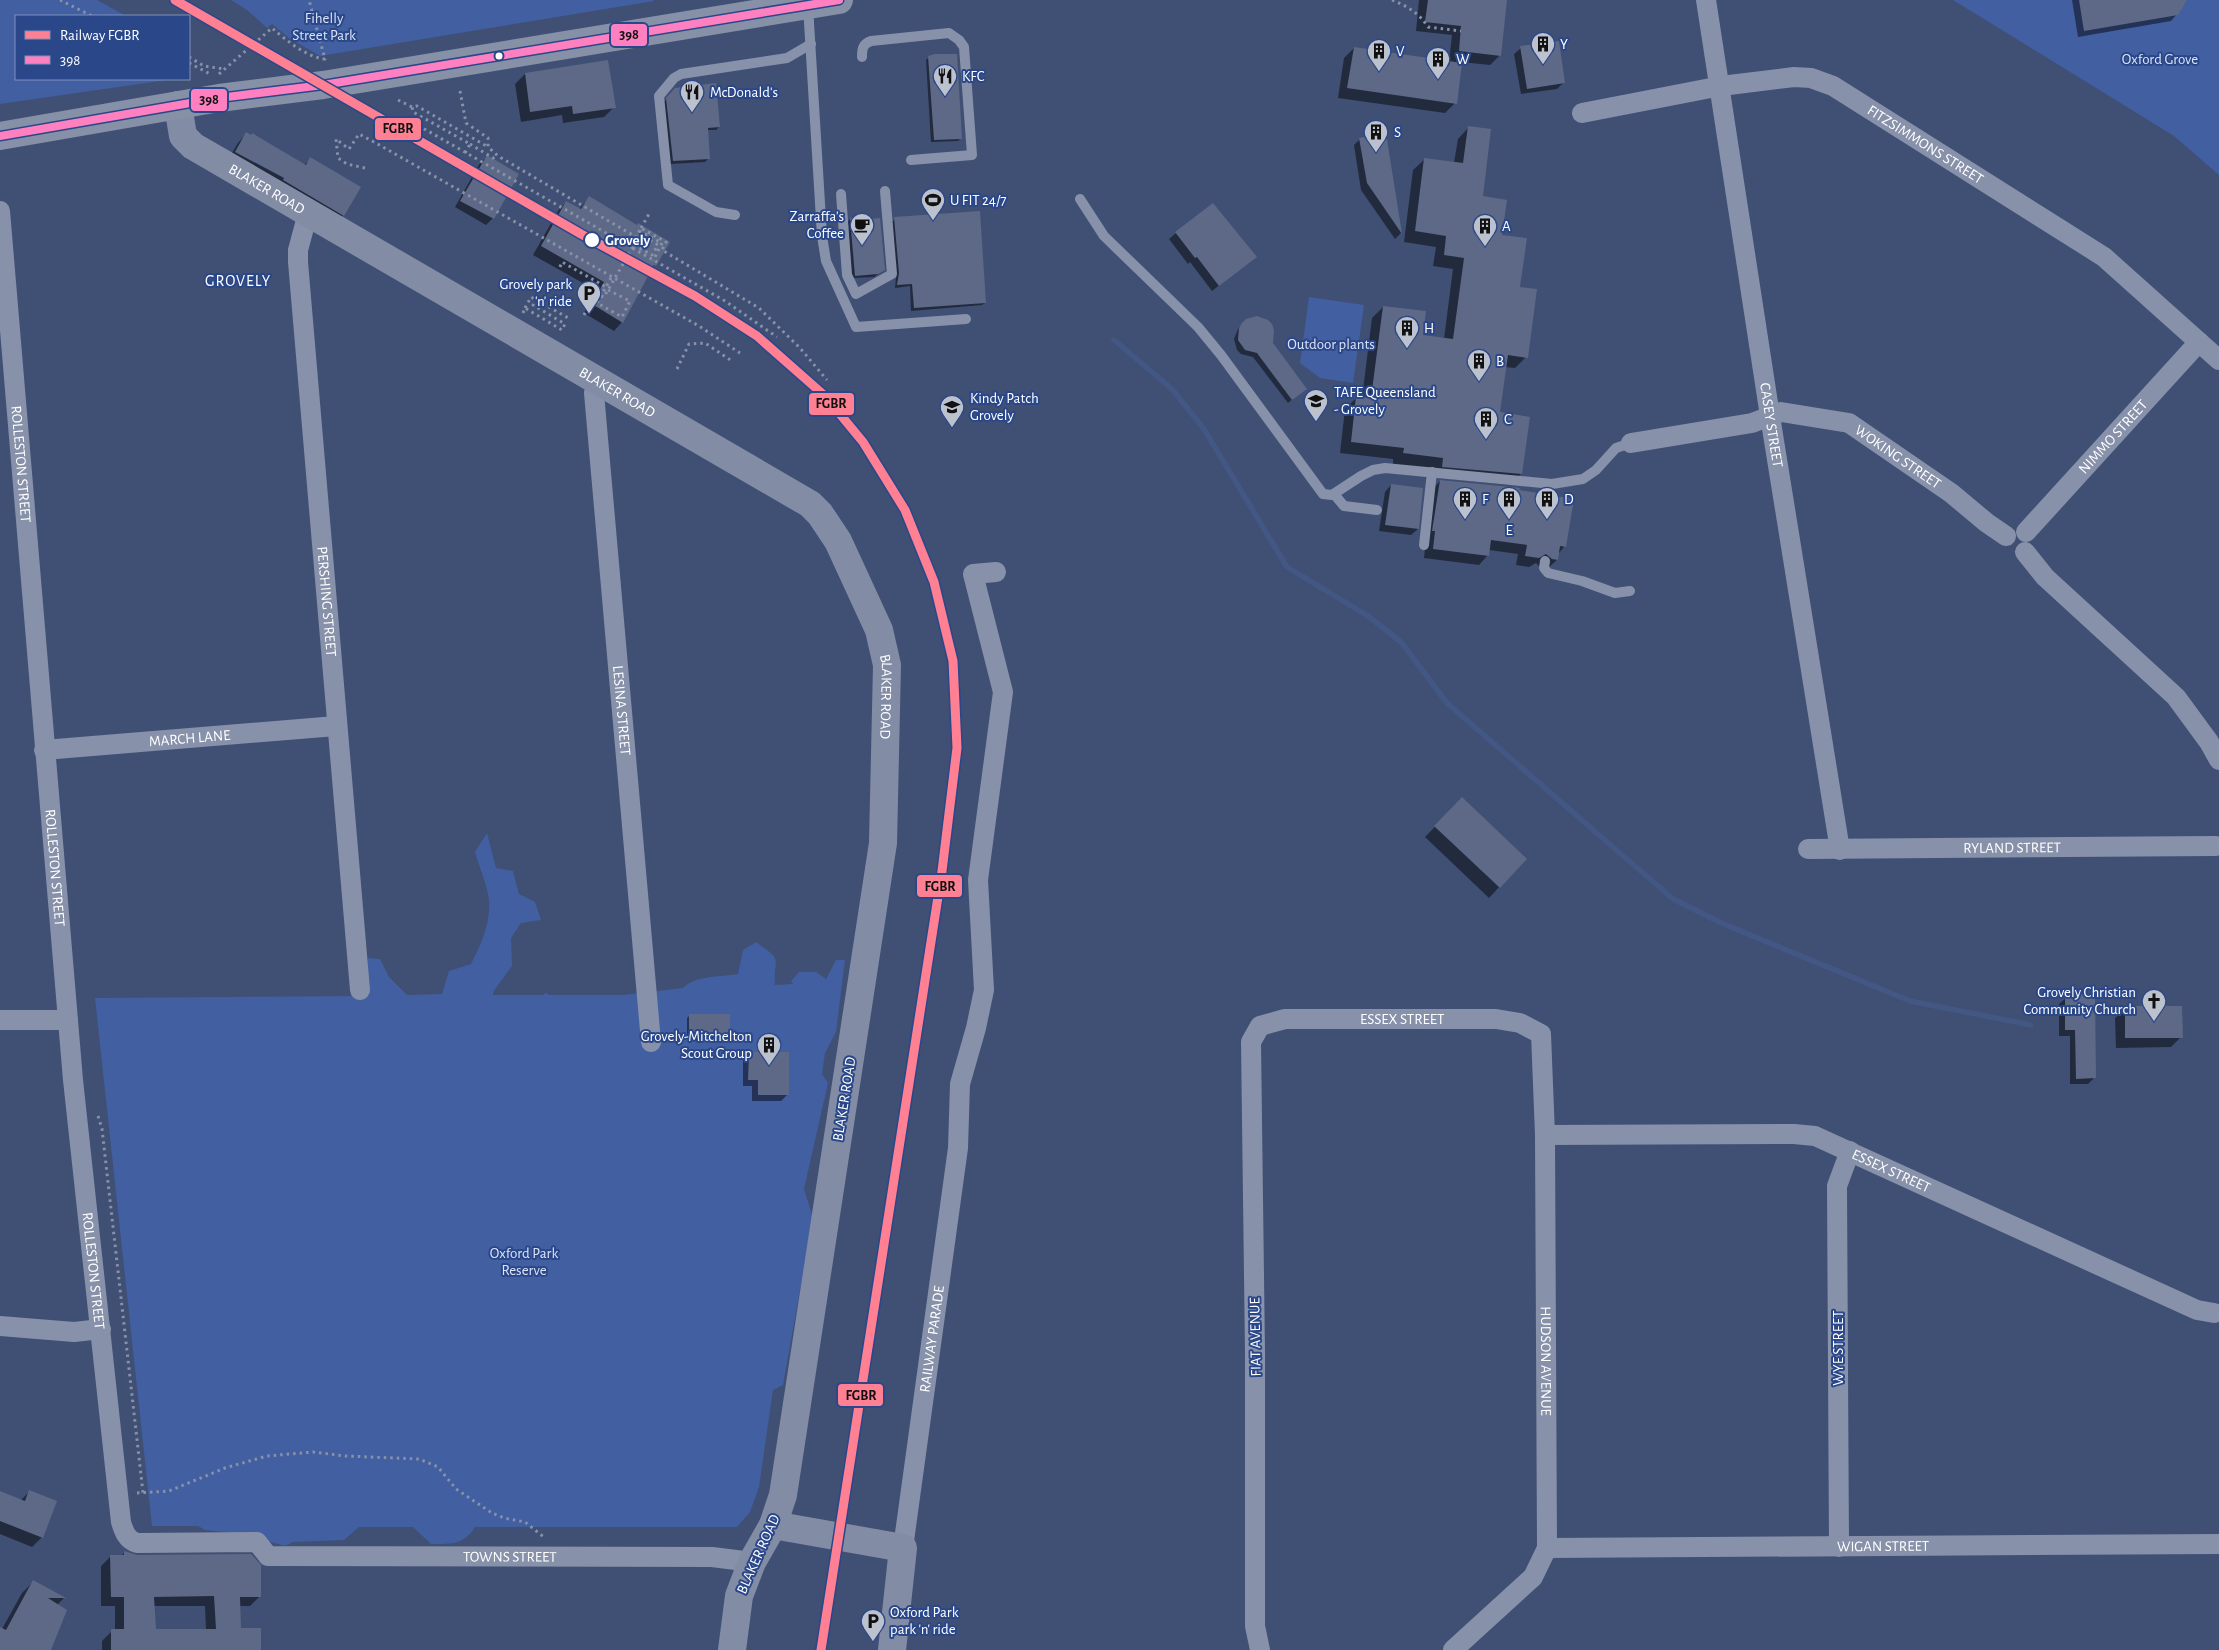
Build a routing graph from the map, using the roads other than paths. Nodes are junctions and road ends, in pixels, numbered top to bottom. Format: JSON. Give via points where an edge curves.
{"nodes":[{"id":1,"x":839,"y":0,"type":"edge"},
{"id":2,"x":1706,"y":0,"type":"edge"},
{"id":3,"x":808,"y":5,"type":"junction"},
{"id":4,"x":810,"y":44,"type":"junction"},
{"id":5,"x":862,"y":57,"type":"dead end"},
{"id":6,"x":1721,"y":86,"type":"junction"},
{"id":7,"x":178,"y":105,"type":"junction"},
{"id":8,"x":1582,"y":113,"type":"dead end"},
{"id":9,"x":0,"y":136,"type":"edge"},
{"id":10,"x":911,"y":160,"type":"dead end"},
{"id":11,"x":885,"y":191,"type":"dead end"},
{"id":12,"x":841,"y":194,"type":"dead end"},
{"id":13,"x":1080,"y":199,"type":"dead end"},
{"id":14,"x":0,"y":211,"type":"edge"},
{"id":15,"x":308,"y":213,"type":"junction"},
{"id":16,"x":735,"y":215,"type":"dead end"},
{"id":17,"x":4,"y":305,"type":"edge"},
{"id":18,"x":966,"y":319,"type":"dead end"},
{"id":19,"x":2199,"y":342,"type":"junction"},
{"id":20,"x":2219,"y":360,"type":"edge"},
{"id":21,"x":600,"y":381,"type":"junction"},
{"id":22,"x":1770,"y":416,"type":"junction"},
{"id":23,"x":1631,"y":443,"type":"joint"},
{"id":24,"x":1432,"y":472,"type":"junction"},
{"id":25,"x":1334,"y":494,"type":"junction"},
{"id":26,"x":1377,"y":510,"type":"dead end"},
{"id":27,"x":2026,"y":532,"type":"junction"},
{"id":28,"x":2006,"y":536,"type":"junction"},
{"id":29,"x":1424,"y":545,"type":"dead end"},
{"id":30,"x":2025,"y":552,"type":"junction"},
{"id":31,"x":1545,"y":561,"type":"dead end"},
{"id":32,"x":996,"y":572,"type":"dead end"},
{"id":33,"x":1630,"y":591,"type":"dead end"},
{"id":34,"x":336,"y":726,"type":"junction"},
{"id":35,"x":44,"y":750,"type":"junction"},
{"id":36,"x":2219,"y":760,"type":"edge"},
{"id":37,"x":2218,"y":846,"type":"edge"},
{"id":38,"x":1808,"y":849,"type":"dead end"},
{"id":39,"x":1840,"y":850,"type":"junction"},
{"id":40,"x":360,"y":990,"type":"dead end"},
{"id":41,"x":0,"y":1020,"type":"edge"},
{"id":42,"x":68,"y":1020,"type":"junction"},
{"id":43,"x":1260,"y":1026,"type":"joint"},
{"id":44,"x":1540,"y":1034,"type":"joint"},
{"id":45,"x":651,"y":1042,"type":"dead end"},
{"id":46,"x":1544,"y":1135,"type":"junction"},
{"id":47,"x":1850,"y":1152,"type":"junction"},
{"id":48,"x":2217,"y":1312,"type":"edge"},
{"id":49,"x":0,"y":1326,"type":"edge"},
{"id":50,"x":101,"y":1329,"type":"junction"},
{"id":51,"x":773,"y":1525,"type":"junction"},
{"id":52,"x":2219,"y":1544,"type":"edge"},
{"id":53,"x":1839,"y":1547,"type":"junction"},
{"id":54,"x":903,"y":1548,"type":"junction"},
{"id":55,"x":1547,"y":1548,"type":"junction"},
{"id":56,"x":268,"y":1556,"type":"joint"},
{"id":57,"x":752,"y":1562,"type":"junction"},
{"id":58,"x":732,"y":1650,"type":"edge"},
{"id":59,"x":892,"y":1650,"type":"edge"},
{"id":60,"x":1260,"y":1650,"type":"edge"},
{"id":61,"x":1453,"y":1650,"type":"edge"}],
"edges":[{"from":1,"to":3,"type":"main road"},
{"from":2,"to":6,"type":"street","name":"CASEY STREET"},
{"from":3,"to":4,"type":"lane"},
{"from":3,"to":7,"type":"main road"},
{"from":4,"to":16,"type":"lane","via":[[787,58],[681,74],[659,96],[668,185],[716,212]]},
{"from":4,"to":18,"type":"lane","via":[[826,261],[856,327]]},
{"from":5,"to":10,"type":"lane","via":[[862,48],[871,41],[949,32],[964,47],[972,155]]},
{"from":6,"to":8,"type":"street","name":"FITZSIMMONS STREET"},
{"from":6,"to":19,"type":"street","name":"FITZSIMMONS STREET","via":[[1794,78],[1811,78],[1833,86],[2104,257]]},
{"from":6,"to":22,"type":"street","name":"CASEY STREET"},
{"from":7,"to":9,"type":"main road"},
{"from":7,"to":15,"type":"street","name":"BLAKER ROAD","via":[[183,136],[193,146]]},
{"from":11,"to":12,"type":"lane","via":[[892,274],[856,294],[847,275]]},
{"from":13,"to":25,"type":"lane","via":[[1104,236],[1198,327],[1221,354],[1323,494]]},
{"from":14,"to":17,"type":"street","name":"ROLLESTON STREET"},
{"from":15,"to":21,"type":"street","name":"BLAKER ROAD"},
{"from":15,"to":34,"type":"street","name":"PERSHING STREET","via":[[298,262]]},
{"from":17,"to":35,"type":"street","name":"ROLLESTON STREET"},
{"from":19,"to":20,"type":"street","name":"FITZSIMMONS STREET"},
{"from":19,"to":27,"type":"street","name":"NIMMO STREET"},
{"from":21,"to":45,"type":"street","name":"LESINA STREET","via":[[594,393]]},
{"from":21,"to":51,"type":"street","name":"BLAKER ROAD","via":[[810,504],[838,541],[879,630],[886,665],[883,843],[783,1495]]},
{"from":22,"to":23,"type":"street","name":"WOKING STREET","via":[[1752,423]]},
{"from":22,"to":28,"type":"street","name":"WOKING STREET","via":[[1780,412],[1849,424],[1951,493]]},
{"from":22,"to":39,"type":"street","name":"CASEY STREET"},
{"from":23,"to":24,"type":"lane","via":[[1616,448],[1583,479],[1564,483]]},
{"from":24,"to":25,"type":"lane","via":[[1373,470]]},
{"from":24,"to":29,"type":"lane"},
{"from":25,"to":26,"type":"lane","via":[[1344,506]]},
{"from":27,"to":28,"type":"street","via":[[2014,529]]},
{"from":27,"to":30,"type":"street","via":[[2030,544]]},
{"from":28,"to":30,"type":"street","via":[[2004,546],[2009,553]]},
{"from":30,"to":36,"type":"street","via":[[2045,577],[2176,697]]},
{"from":31,"to":33,"type":"lane","via":[[1544,568],[1548,573],[1615,593]]},
{"from":32,"to":54,"type":"street","name":"RAILWAY PARADE","via":[[973,574],[1003,692],[978,880],[984,990],[960,1084],[958,1148]]},
{"from":34,"to":35,"type":"street","name":"MARCH LANE"},
{"from":34,"to":40,"type":"street","name":"PERSHING STREET"},
{"from":35,"to":42,"type":"street","name":"ROLLESTON STREET"},
{"from":37,"to":39,"type":"street","name":"RYLAND STREET"},
{"from":38,"to":39,"type":"street","name":"RYLAND STREET"},
{"from":41,"to":42,"type":"street"},
{"from":42,"to":50,"type":"street","name":"ROLLESTON STREET"},
{"from":43,"to":44,"type":"street","name":"ESSEX STREET","via":[[1285,1019],[1496,1019],[1520,1023]]},
{"from":43,"to":60,"type":"street","name":"FIAT AVENUE","via":[[1251,1042],[1255,1626]]},
{"from":44,"to":46,"type":"street","name":"HUDSON AVENUE"},
{"from":46,"to":47,"type":"street","name":"ESSEX STREET","via":[[1794,1134],[1815,1136]]},
{"from":46,"to":55,"type":"street","name":"HUDSON AVENUE"},
{"from":47,"to":48,"type":"street","name":"ESSEX STREET","via":[[2197,1310]]},
{"from":47,"to":53,"type":"street","name":"WYE STREET","via":[[1837,1186]]},
{"from":49,"to":50,"type":"street","via":[[74,1332]]},
{"from":50,"to":56,"type":"street","name":"ROLLESTON STREET","via":[[121,1522],[128,1538],[138,1543],[257,1542]]},
{"from":51,"to":54,"type":"street"},
{"from":51,"to":57,"type":"street","name":"BLAKER ROAD"},
{"from":52,"to":53,"type":"street","name":"WIGAN STREET"},
{"from":53,"to":55,"type":"street","name":"WIGAN STREET"},
{"from":54,"to":59,"type":"street","name":"RAILWAY PARADE"},
{"from":55,"to":61,"type":"street","name":"HUDSON AVENUE","via":[[1532,1577]]},
{"from":56,"to":57,"type":"street","name":"TOWNS STREET","via":[[712,1557]]},
{"from":57,"to":58,"type":"street","name":"BLAKER ROAD","via":[[739,1596]]}]}
